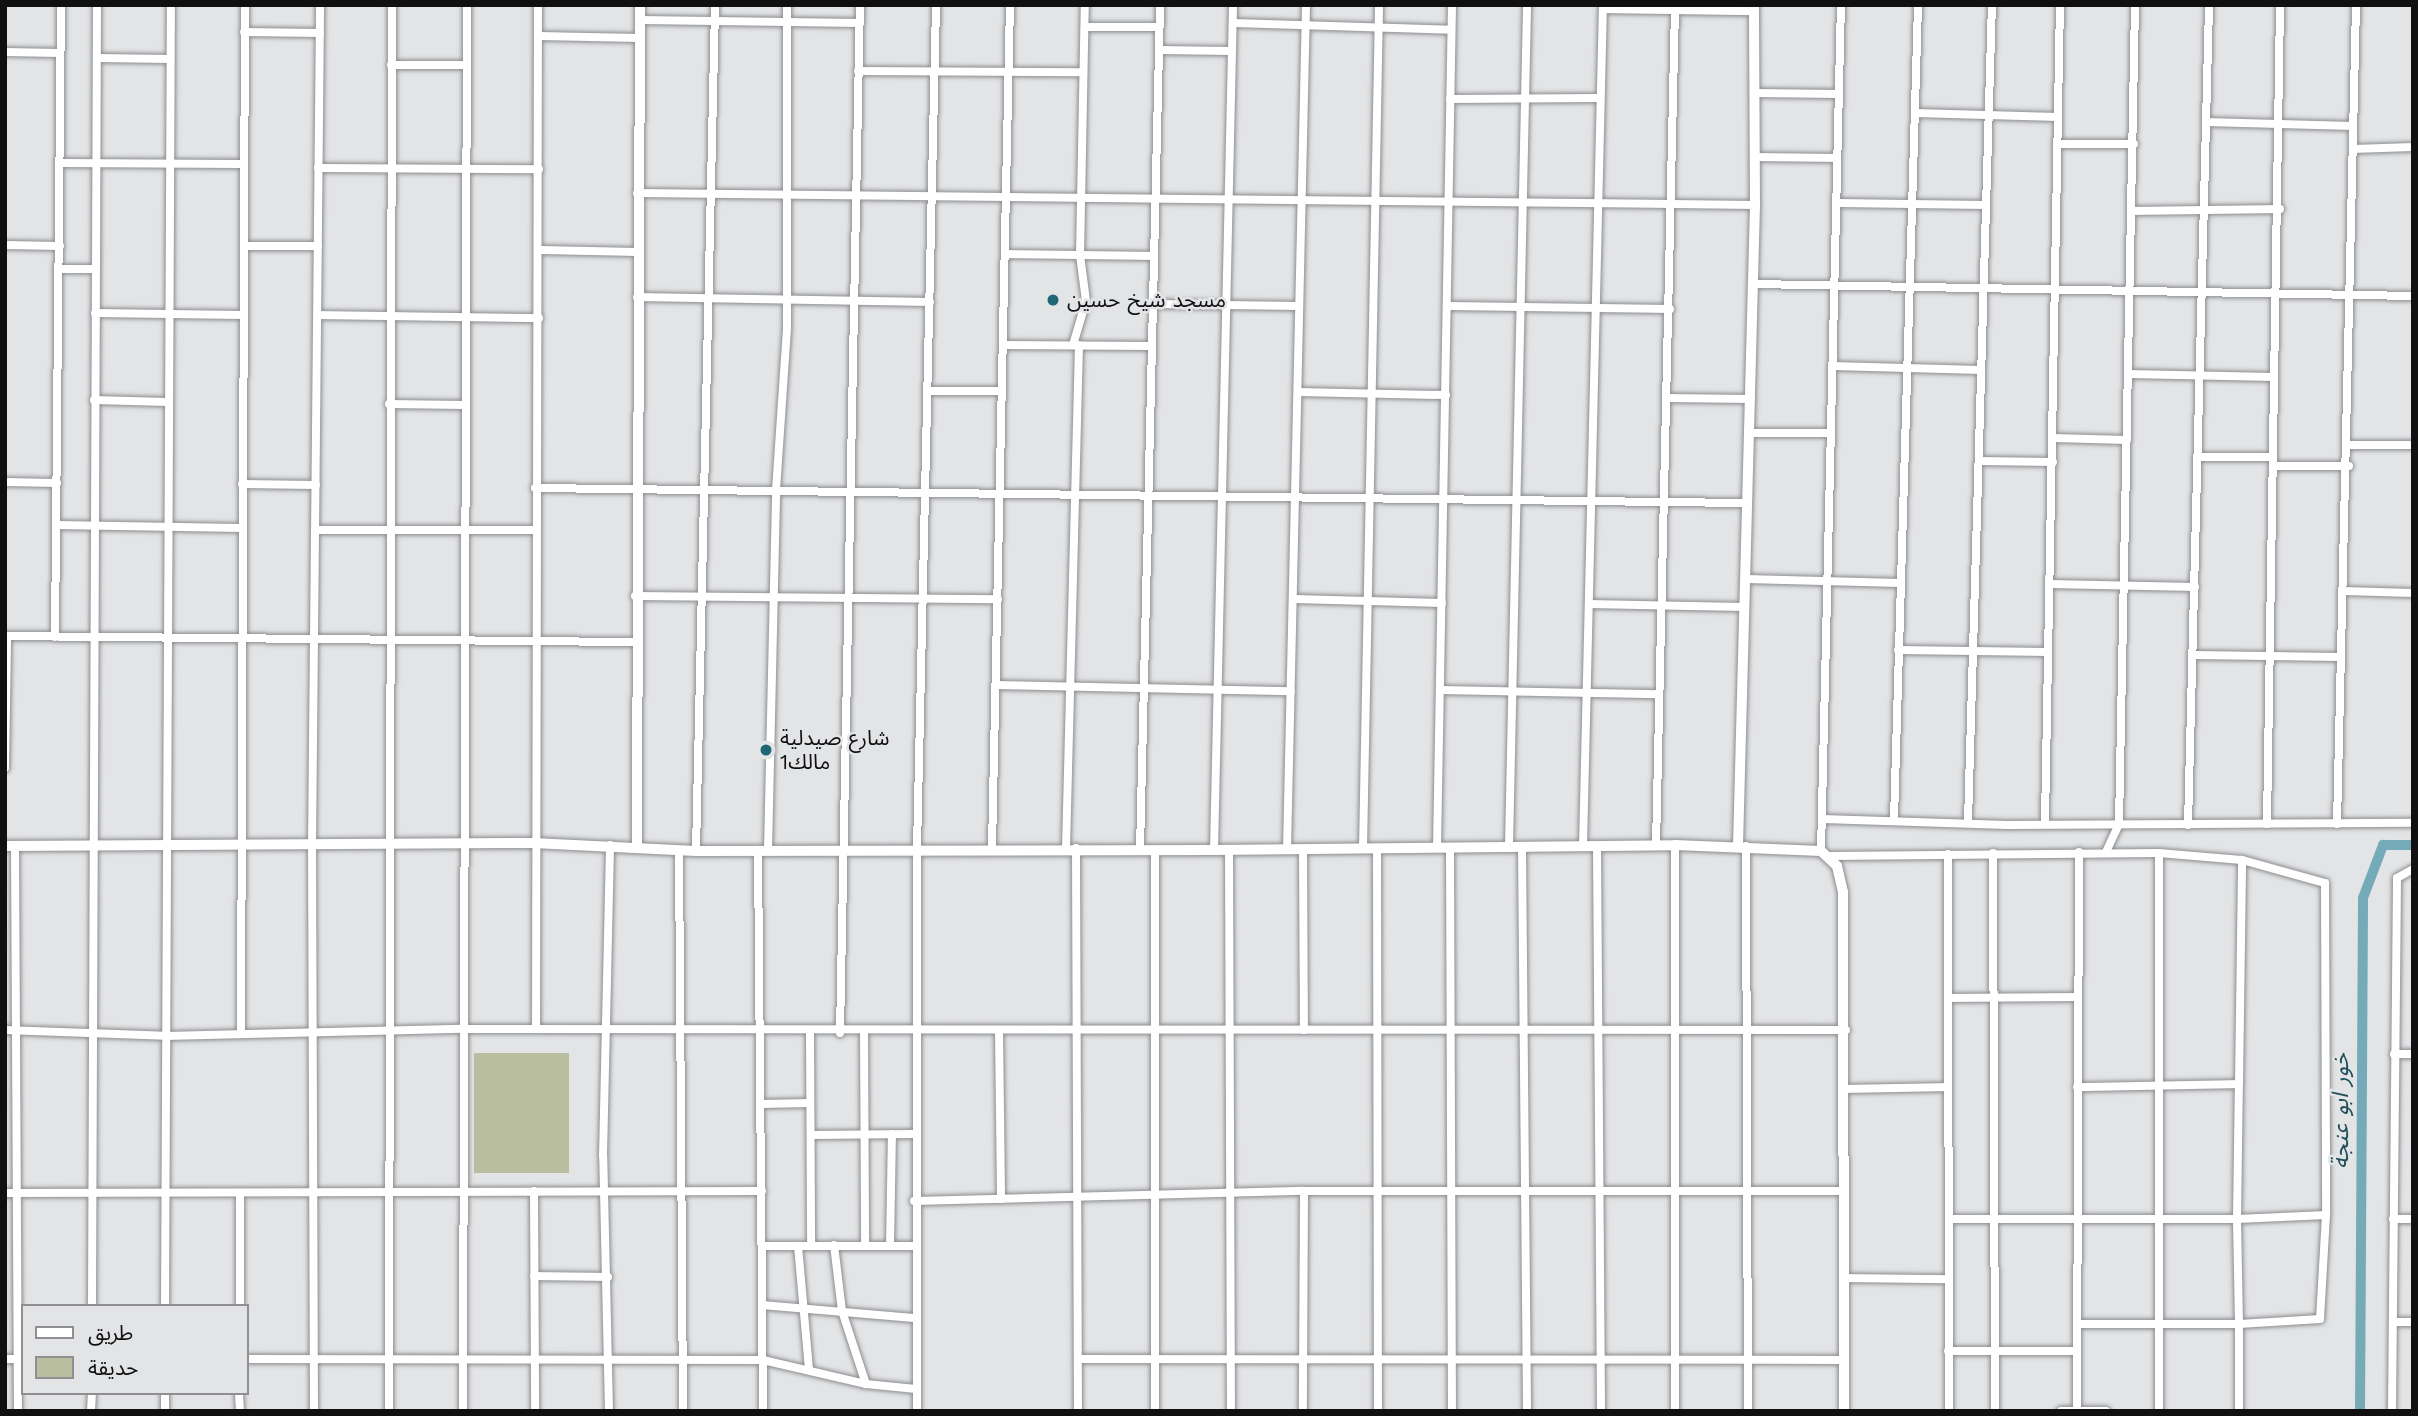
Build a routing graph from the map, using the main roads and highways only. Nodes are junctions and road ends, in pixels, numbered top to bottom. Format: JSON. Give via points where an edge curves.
{"nodes":[{"id":1,"x":640,"y":5,"type":"edge"},
{"id":2,"x":1754,"y":8,"type":"edge"},
{"id":3,"x":10,"y":846,"type":"edge"},
{"id":4,"x":637,"y":846,"type":"junction"},
{"id":5,"x":1742,"y":846,"type":"junction"},
{"id":6,"x":1844,"y":1411,"type":"edge"}],
"edges":[{"from":1,"to":4,"type":"main road"},
{"from":2,"to":5,"type":"main road","via":[[1756,156]]},
{"from":3,"to":4,"type":"main road"},
{"from":4,"to":5,"type":"main road","via":[[696,851]]},
{"from":5,"to":6,"type":"main road","via":[[1825,853],[1843,892]]}]}
